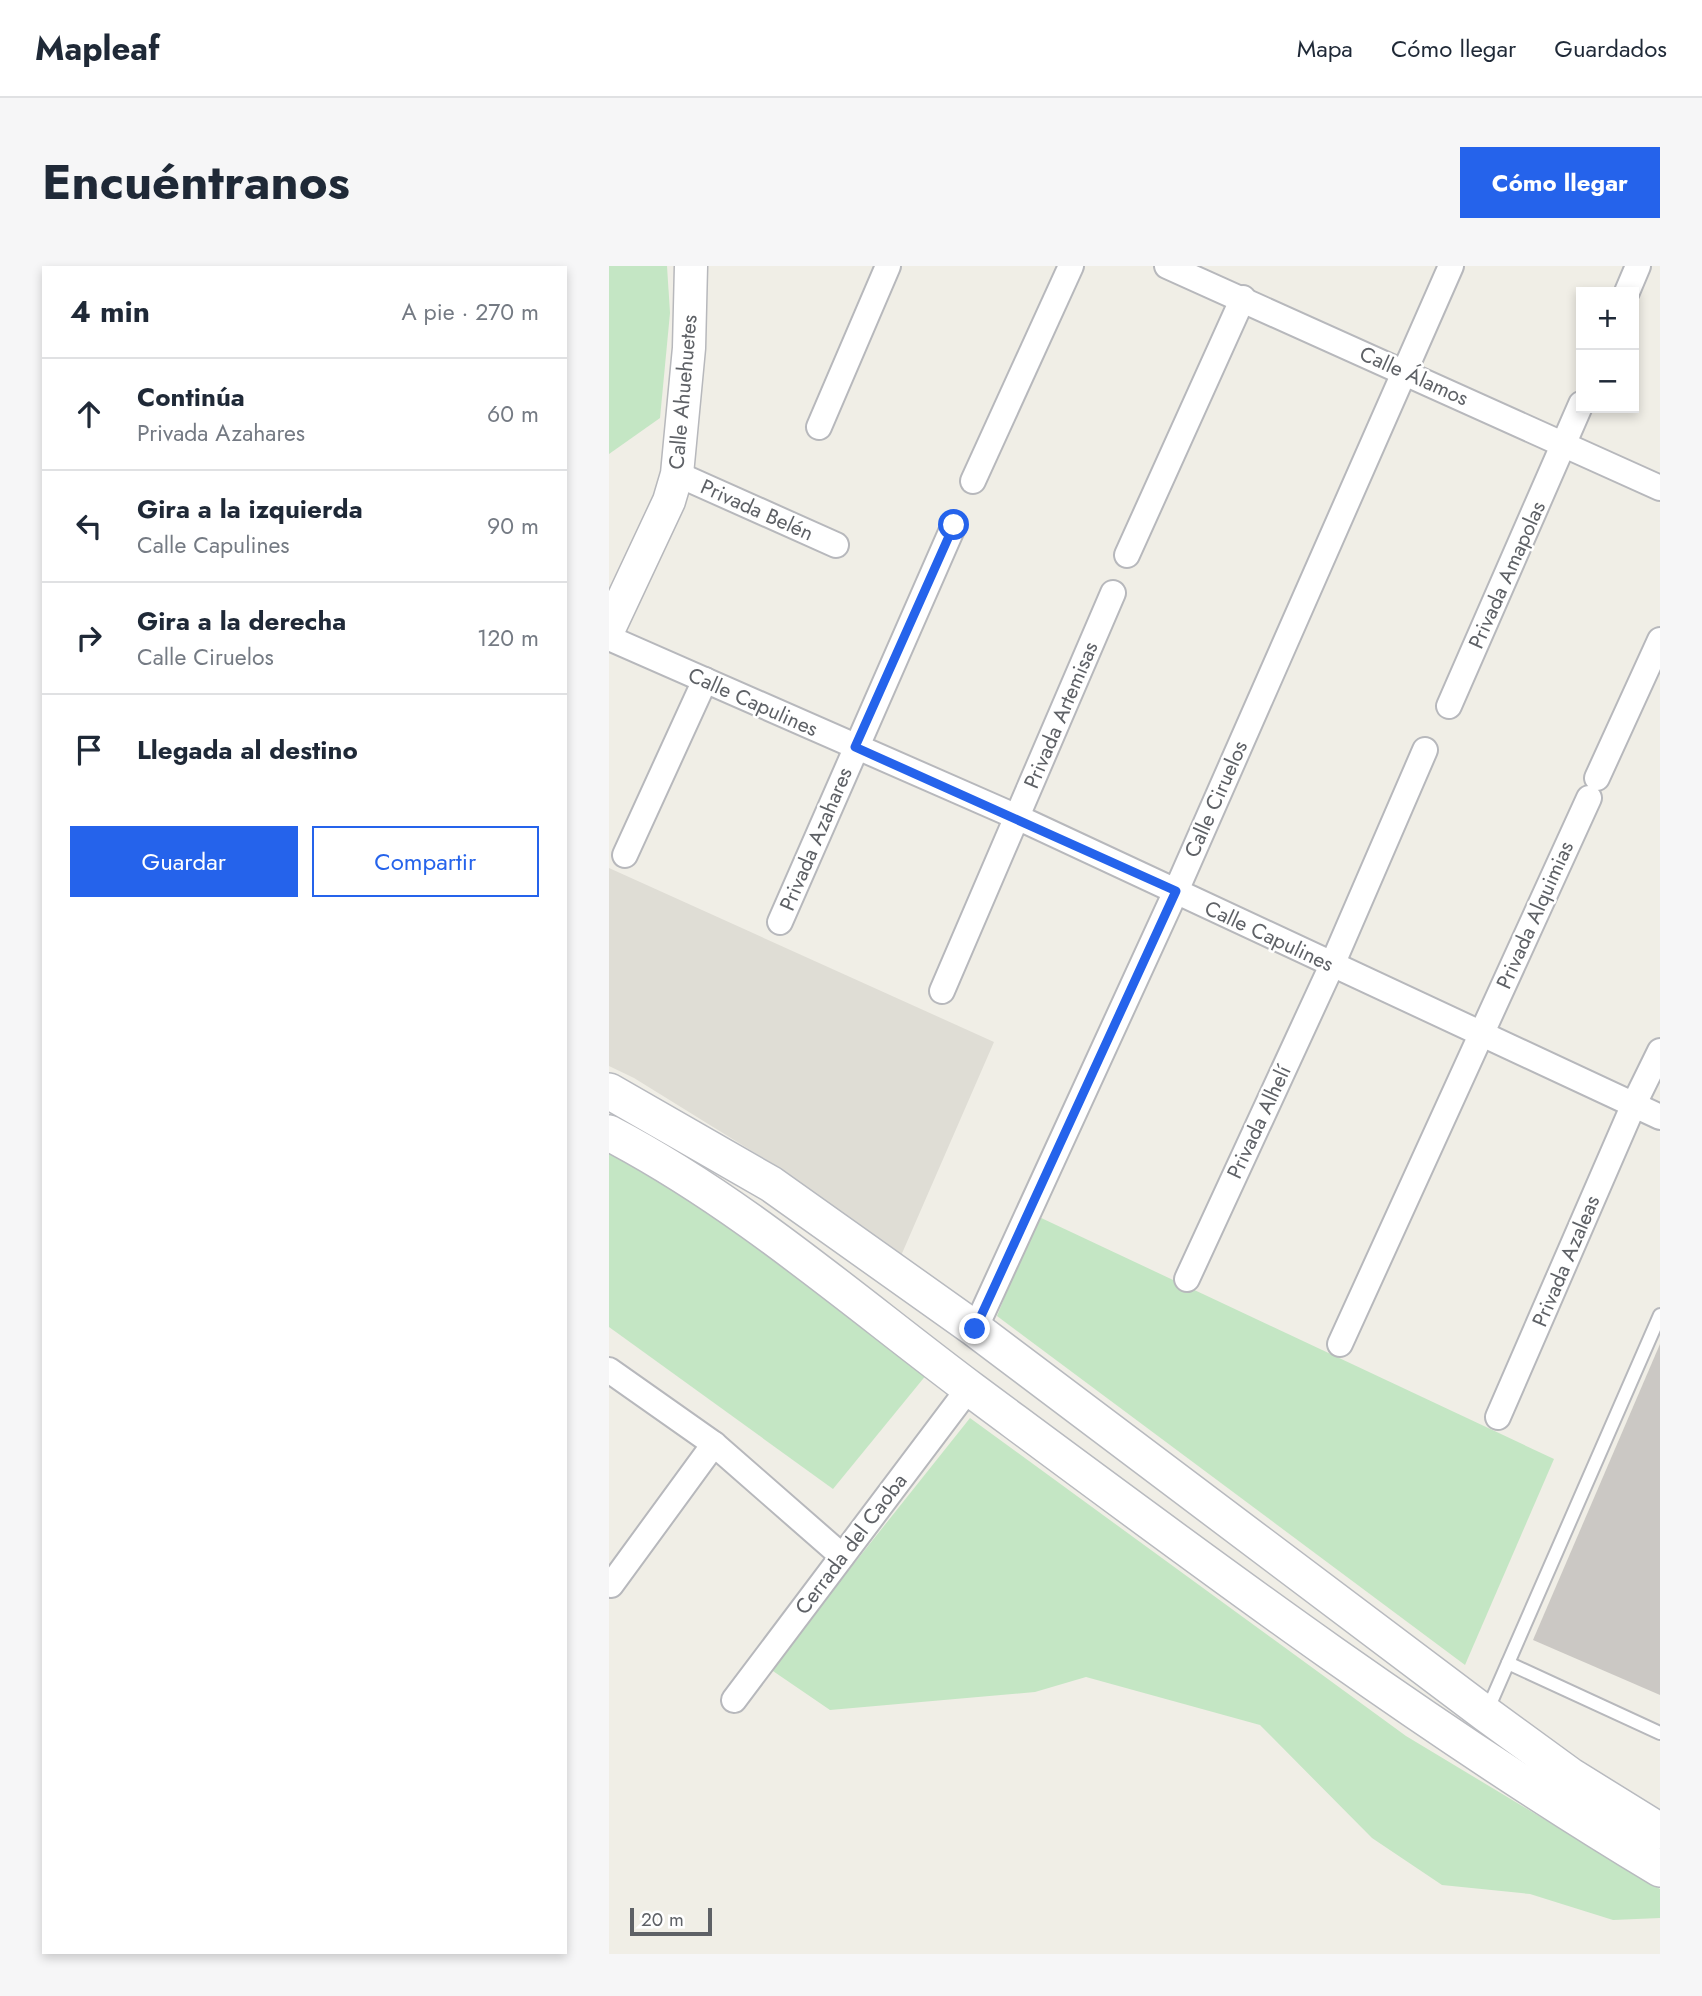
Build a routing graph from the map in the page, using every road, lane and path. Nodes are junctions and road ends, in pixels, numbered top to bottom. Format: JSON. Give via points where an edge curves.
{"nodes":[{"id":1,"x":691,"y":266,"type":"edge"},
{"id":2,"x":888,"y":266,"type":"edge"},
{"id":3,"x":1071,"y":266,"type":"edge"},
{"id":4,"x":1167,"y":266,"type":"edge"},
{"id":5,"x":1451,"y":266,"type":"edge"},
{"id":6,"x":1638,"y":266,"type":"edge"},
{"id":7,"x":1629,"y":287,"type":"edge"},
{"id":8,"x":1243,"y":298,"type":"junction"},
{"id":9,"x":1403,"y":370,"type":"junction"},
{"id":10,"x":1577,"y":413,"type":"edge"},
{"id":11,"x":819,"y":427,"type":"dead end"},
{"id":12,"x":1565,"y":444,"type":"junction"},
{"id":13,"x":677,"y":474,"type":"junction"},
{"id":14,"x":973,"y":481,"type":"dead end"},
{"id":15,"x":1660,"y":488,"type":"edge"},
{"id":16,"x":954,"y":525,"type":"dead end"},
{"id":17,"x":836,"y":545,"type":"dead end"},
{"id":18,"x":1127,"y":555,"type":"dead end"},
{"id":19,"x":1113,"y":593,"type":"dead end"},
{"id":20,"x":609,"y":629,"type":"edge"},
{"id":21,"x":609,"y":638,"type":"edge"},
{"id":22,"x":1660,"y":639,"type":"edge"},
{"id":23,"x":705,"y":680,"type":"junction"},
{"id":24,"x":1449,"y":706,"type":"dead end"},
{"id":25,"x":855,"y":747,"type":"junction"},
{"id":26,"x":1425,"y":750,"type":"dead end"},
{"id":27,"x":1017,"y":817,"type":"junction"},
{"id":28,"x":625,"y":855,"type":"dead end"},
{"id":29,"x":1176,"y":891,"type":"junction"},
{"id":30,"x":780,"y":922,"type":"dead end"},
{"id":31,"x":1332,"y":965,"type":"junction"},
{"id":32,"x":942,"y":990,"type":"dead end"},
{"id":33,"x":1482,"y":1032,"type":"junction"},
{"id":34,"x":1660,"y":1051,"type":"edge"},
{"id":35,"x":609,"y":1091,"type":"edge"},
{"id":36,"x":1634,"y":1104,"type":"junction"},
{"id":37,"x":1660,"y":1116,"type":"edge"},
{"id":38,"x":609,"y":1133,"type":"edge"},
{"id":39,"x":1187,"y":1279,"type":"dead end"},
{"id":40,"x":1660,"y":1315,"type":"edge"},
{"id":41,"x":975,"y":1329,"type":"junction"},
{"id":42,"x":1340,"y":1344,"type":"dead end"},
{"id":43,"x":609,"y":1370,"type":"edge"},
{"id":44,"x":969,"y":1388,"type":"junction"},
{"id":45,"x":1499,"y":1417,"type":"dead end"},
{"id":46,"x":714,"y":1444,"type":"junction"},
{"id":47,"x":842,"y":1556,"type":"junction"},
{"id":48,"x":611,"y":1585,"type":"edge"},
{"id":49,"x":1508,"y":1663,"type":"junction"},
{"id":50,"x":734,"y":1700,"type":"dead end"},
{"id":51,"x":1486,"y":1714,"type":"junction"},
{"id":52,"x":1660,"y":1733,"type":"edge"},
{"id":53,"x":1660,"y":1831,"type":"edge"},
{"id":54,"x":1660,"y":1869,"type":"edge"}],
"edges":[{"from":1,"to":13,"type":"street","name":"Calle Ahuehuetes","via":[[689,348]]},
{"from":2,"to":11,"type":"street"},
{"from":3,"to":14,"type":"street"},
{"from":4,"to":8,"type":"street","name":"Calle Álamos"},
{"from":5,"to":9,"type":"street","name":"Calle Ciruelos"},
{"from":6,"to":7,"type":"street"},
{"from":8,"to":9,"type":"street","name":"Calle Álamos"},
{"from":8,"to":18,"type":"street"},
{"from":9,"to":12,"type":"street","name":"Calle Álamos"},
{"from":9,"to":29,"type":"street","name":"Calle Ciruelos"},
{"from":10,"to":12,"type":"street","name":"Privada Amapolas"},
{"from":12,"to":15,"type":"street","name":"Calle Álamos"},
{"from":12,"to":24,"type":"street","name":"Privada Amapolas"},
{"from":13,"to":17,"type":"street","name":"Privada Belén"},
{"from":13,"to":20,"type":"street","name":"Calle Ahuehuetes","via":[[669,501]]},
{"from":16,"to":25,"type":"street","name":"Privada Azahares"},
{"from":19,"to":27,"type":"street","name":"Privada Artemisas"},
{"from":21,"to":23,"type":"street","name":"Calle Capulines"},
{"from":22,"to":33,"type":"street","name":"Privada Alquimias"},
{"from":23,"to":25,"type":"street","name":"Calle Capulines"},
{"from":23,"to":28,"type":"street"},
{"from":25,"to":27,"type":"street","name":"Calle Capulines"},
{"from":25,"to":30,"type":"street","name":"Privada Azahares"},
{"from":26,"to":31,"type":"street","name":"Privada Alhelí"},
{"from":27,"to":29,"type":"street","name":"Calle Capulines"},
{"from":27,"to":32,"type":"street","name":"Privada Artemisas"},
{"from":29,"to":31,"type":"street","name":"Calle Capulines"},
{"from":29,"to":41,"type":"street","name":"Calle Ciruelos"},
{"from":31,"to":33,"type":"street","name":"Calle Capulines"},
{"from":31,"to":39,"type":"street","name":"Privada Alhelí"},
{"from":33,"to":36,"type":"street","name":"Calle Capulines"},
{"from":33,"to":42,"type":"street","name":"Privada Alquimias"},
{"from":34,"to":36,"type":"street","name":"Privada Azaleas"},
{"from":35,"to":41,"type":"main road","via":[[771,1184]]},
{"from":36,"to":37,"type":"street","name":"Calle Capulines"},
{"from":36,"to":45,"type":"street","name":"Privada Azaleas"},
{"from":38,"to":44,"type":"main road","via":[[650,1154],[769,1234]]},
{"from":40,"to":49,"type":"lane"},
{"from":41,"to":51,"type":"main road"},
{"from":43,"to":46,"type":"street"},
{"from":44,"to":47,"type":"street","name":"Cerrada del Caoba"},
{"from":44,"to":54,"type":"main road","via":[[1369,1682]]},
{"from":46,"to":47,"type":"street"},
{"from":46,"to":48,"type":"street"},
{"from":47,"to":50,"type":"street","name":"Cerrada del Caoba"},
{"from":49,"to":51,"type":"lane"},
{"from":49,"to":52,"type":"lane"},
{"from":51,"to":53,"type":"main road","via":[[1571,1776]]}]}
